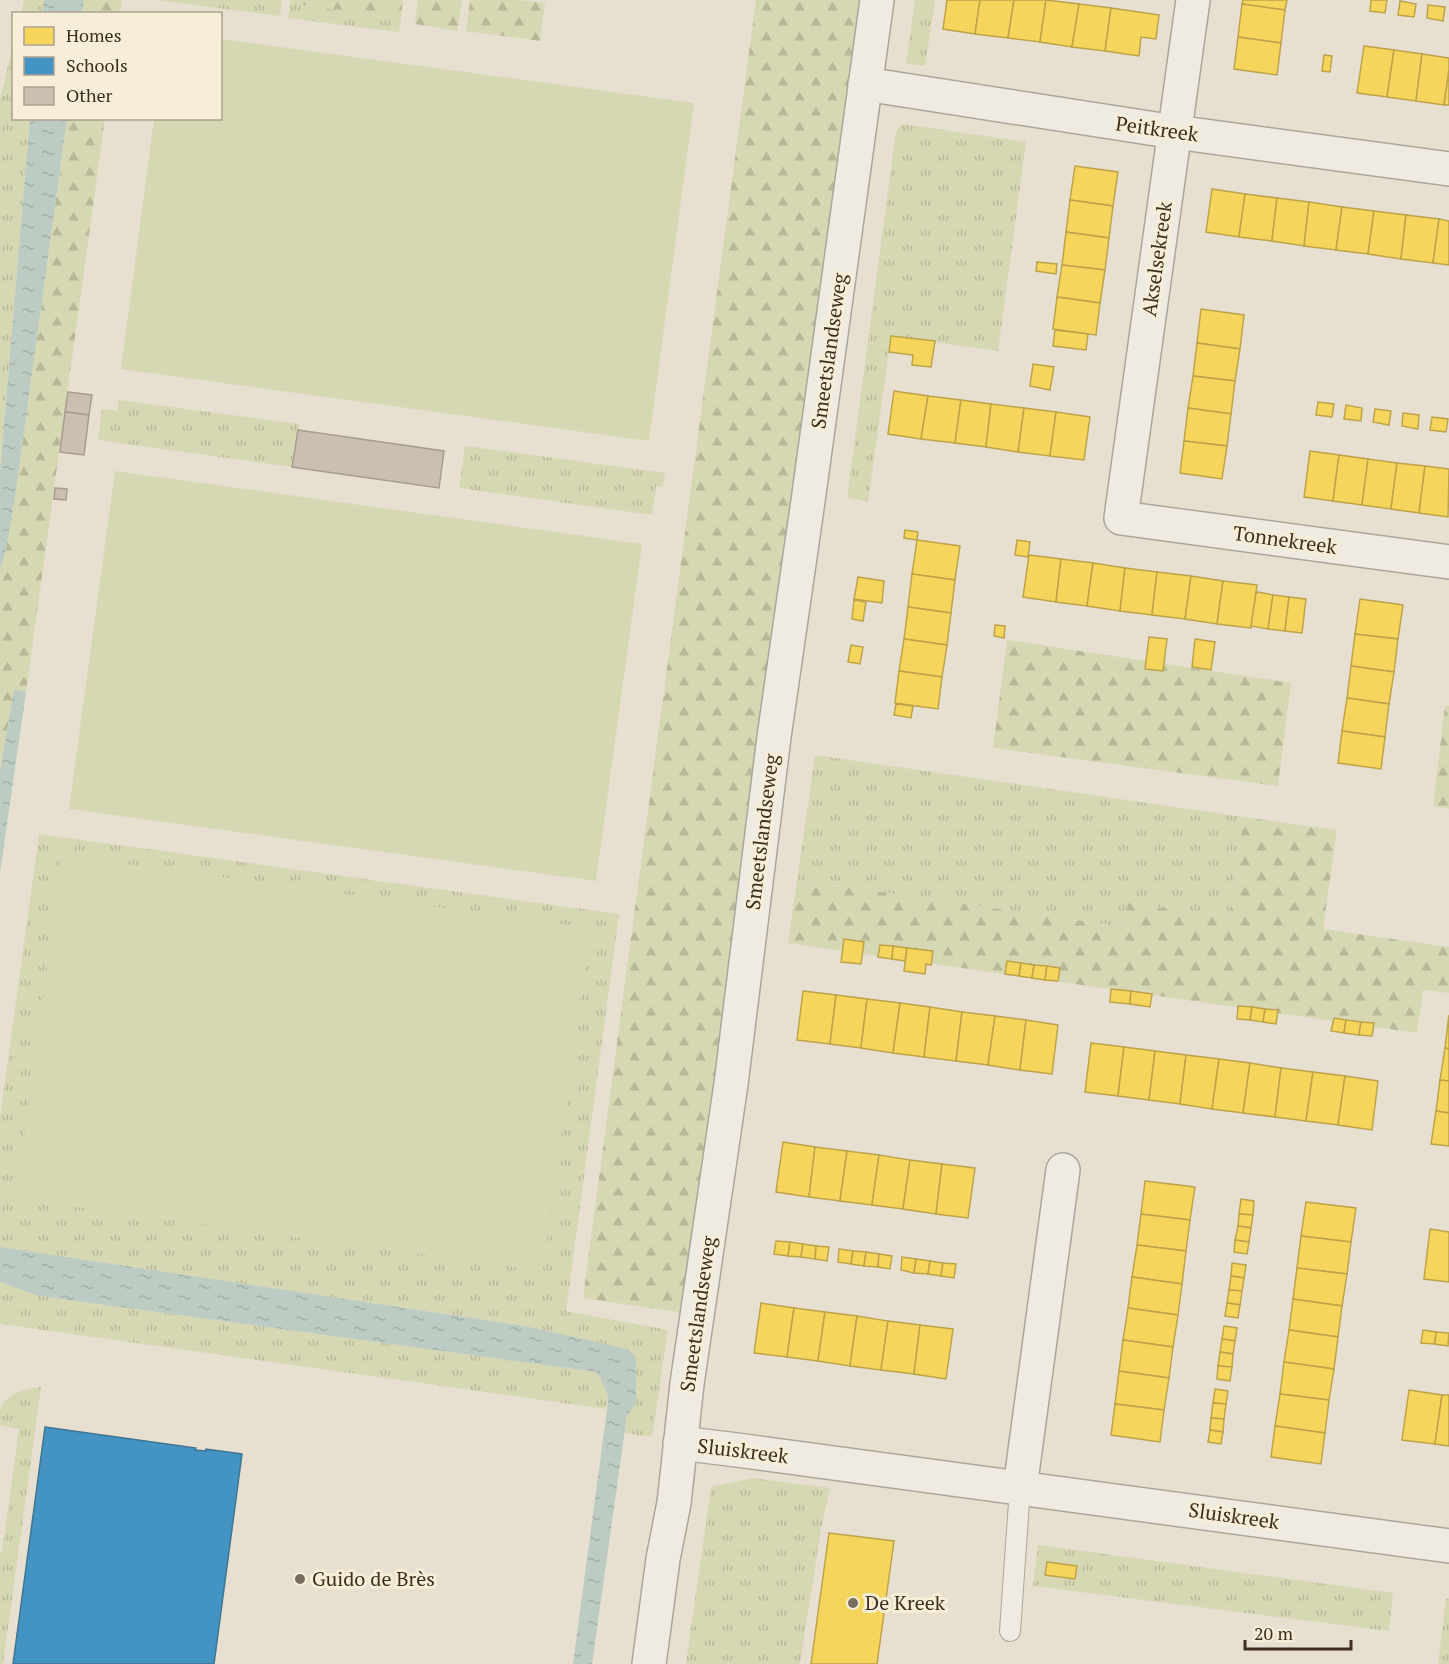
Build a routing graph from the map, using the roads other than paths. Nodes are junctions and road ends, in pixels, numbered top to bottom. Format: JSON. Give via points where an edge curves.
{"nodes":[{"id":1,"x":877,"y":0,"type":"edge"},
{"id":2,"x":1193,"y":0,"type":"edge"},
{"id":3,"x":865,"y":84,"type":"junction"},
{"id":4,"x":1175,"y":132,"type":"junction"},
{"id":5,"x":1449,"y":169,"type":"edge"},
{"id":6,"x":1121,"y":519,"type":"joint"},
{"id":7,"x":1449,"y":562,"type":"edge"},
{"id":8,"x":1063,"y":1170,"type":"dead end"},
{"id":9,"x":680,"y":1443,"type":"junction"},
{"id":10,"x":1020,"y":1488,"type":"junction"},
{"id":11,"x":1449,"y":1546,"type":"edge"},
{"id":12,"x":1010,"y":1631,"type":"dead end"},
{"id":13,"x":649,"y":1664,"type":"edge"}],
"edges":[{"from":1,"to":3,"type":"street","name":"Smeetslandseweg"},
{"from":2,"to":4,"type":"street","name":"Akselsekreek"},
{"from":3,"to":4,"type":"street","name":"Peitkreek"},
{"from":3,"to":9,"type":"street","name":"Smeetslandseweg"},
{"from":4,"to":5,"type":"street","name":"Peitkreek"},
{"from":4,"to":6,"type":"street","name":"Akselsekreek"},
{"from":6,"to":7,"type":"street","name":"Tonnekreek"},
{"from":8,"to":10,"type":"street"},
{"from":9,"to":10,"type":"street","name":"Sluiskreek"},
{"from":9,"to":13,"type":"street","name":"Smeetslandseweg"},
{"from":10,"to":11,"type":"street","name":"Sluiskreek"},
{"from":10,"to":12,"type":"lane"}]}
